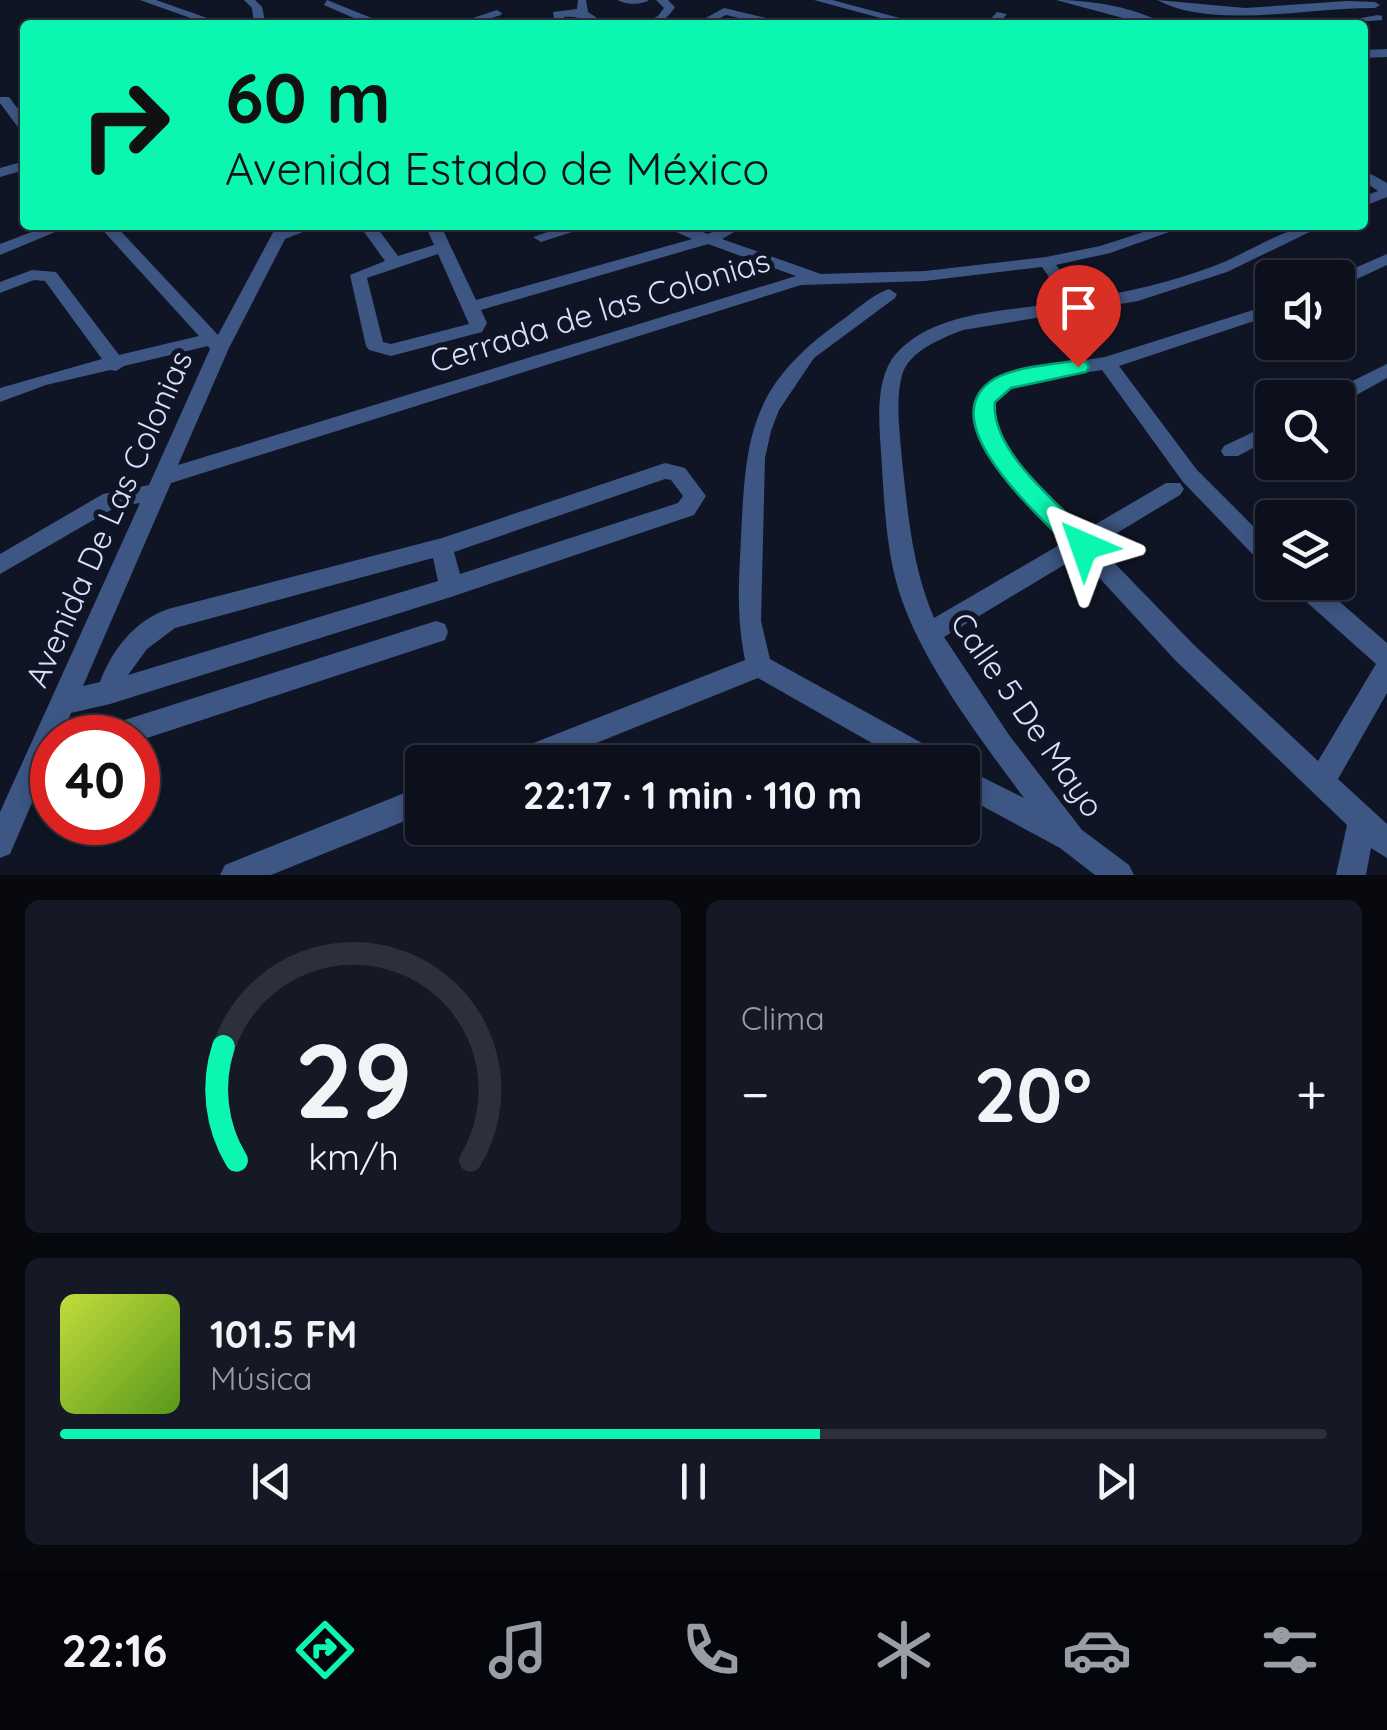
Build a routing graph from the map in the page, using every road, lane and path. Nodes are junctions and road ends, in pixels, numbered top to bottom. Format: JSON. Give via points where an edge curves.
{"nodes":[{"id":1,"x":145,"y":0,"type":"edge"},
{"id":2,"x":596,"y":0,"type":"edge"},
{"id":3,"x":624,"y":0,"type":"edge"},
{"id":4,"x":644,"y":0,"type":"edge"},
{"id":5,"x":661,"y":0,"type":"edge"},
{"id":6,"x":819,"y":0,"type":"edge"},
{"id":7,"x":1061,"y":0,"type":"edge"},
{"id":8,"x":1162,"y":0,"type":"edge"},
{"id":9,"x":1182,"y":0,"type":"edge"},
{"id":10,"x":1286,"y":0,"type":"edge"},
{"id":11,"x":328,"y":2,"type":"dead end"},
{"id":12,"x":1255,"y":2,"type":"edge"},
{"id":13,"x":582,"y":5,"type":"edge"},
{"id":14,"x":1378,"y":13,"type":"edge"},
{"id":15,"x":1001,"y":14,"type":"dead end"},
{"id":16,"x":207,"y":20,"type":"edge"},
{"id":17,"x":369,"y":20,"type":"edge"},
{"id":18,"x":559,"y":20,"type":"edge"},
{"id":19,"x":659,"y":20,"type":"edge"},
{"id":20,"x":708,"y":20,"type":"edge"},
{"id":21,"x":762,"y":20,"type":"edge"},
{"id":22,"x":900,"y":20,"type":"edge"},
{"id":23,"x":996,"y":20,"type":"edge"},
{"id":24,"x":1145,"y":20,"type":"edge"},
{"id":25,"x":1348,"y":20,"type":"edge"},
{"id":26,"x":4,"y":100,"type":"dead end"},
{"id":27,"x":20,"y":116,"type":"edge"},
{"id":28,"x":51,"y":230,"type":"edge"},
{"id":29,"x":111,"y":230,"type":"edge"},
{"id":30,"x":371,"y":230,"type":"edge"},
{"id":31,"x":434,"y":230,"type":"edge"},
{"id":32,"x":567,"y":230,"type":"edge"},
{"id":33,"x":683,"y":230,"type":"edge"},
{"id":34,"x":728,"y":230,"type":"edge"},
{"id":35,"x":1166,"y":230,"type":"edge"},
{"id":36,"x":1305,"y":230,"type":"edge"},
{"id":37,"x":281,"y":231,"type":"edge"},
{"id":38,"x":541,"y":237,"type":"dead end"},
{"id":39,"x":709,"y":239,"type":"junction"},
{"id":40,"x":443,"y":247,"type":"junction"},
{"id":41,"x":0,"y":250,"type":"edge"},
{"id":42,"x":1387,"y":259,"type":"edge"},
{"id":43,"x":394,"y":262,"type":"junction"},
{"id":44,"x":1046,"y":262,"type":"junction"},
{"id":45,"x":1355,"y":273,"type":"edge"},
{"id":46,"x":815,"y":277,"type":"junction"},
{"id":47,"x":0,"y":288,"type":"edge"},
{"id":48,"x":889,"y":294,"type":"dead end"},
{"id":49,"x":470,"y":307,"type":"junction"},
{"id":50,"x":1080,"y":308,"type":"junction"},
{"id":51,"x":1255,"y":315,"type":"edge"},
{"id":52,"x":216,"y":344,"type":"junction"},
{"id":53,"x":1107,"y":363,"type":"junction"},
{"id":54,"x":116,"y":365,"type":"junction"},
{"id":55,"x":1387,"y":370,"type":"edge"},
{"id":56,"x":1355,"y":387,"type":"edge"},
{"id":57,"x":0,"y":395,"type":"edge"},
{"id":58,"x":1255,"y":439,"type":"edge"},
{"id":59,"x":1231,"y":452,"type":"dead end"},
{"id":60,"x":159,"y":485,"type":"junction"},
{"id":61,"x":1173,"y":489,"type":"dead end"},
{"id":62,"x":1255,"y":542,"type":"edge"},
{"id":63,"x":1084,"y":546,"type":"junction"},
{"id":64,"x":442,"y":547,"type":"junction"},
{"id":65,"x":0,"y":565,"type":"edge"},
{"id":66,"x":451,"y":587,"type":"junction"},
{"id":67,"x":1321,"y":600,"type":"edge"},
{"id":68,"x":436,"y":632,"type":"dead end"},
{"id":69,"x":928,"y":634,"type":"junction"},
{"id":70,"x":1387,"y":658,"type":"edge"},
{"id":71,"x":760,"y":666,"type":"junction"},
{"id":72,"x":1387,"y":669,"type":"edge"},
{"id":73,"x":110,"y":692,"type":"junction"},
{"id":74,"x":62,"y":703,"type":"junction"},
{"id":75,"x":58,"y":715,"type":"edge"},
{"id":76,"x":160,"y":721,"type":"edge"},
{"id":77,"x":561,"y":745,"type":"edge"},
{"id":78,"x":900,"y":745,"type":"edge"},
{"id":79,"x":1321,"y":782,"type":"junction"},
{"id":80,"x":30,"y":786,"type":"edge"},
{"id":81,"x":980,"y":790,"type":"edge"},
{"id":82,"x":405,"y":807,"type":"edge"},
{"id":83,"x":1362,"y":822,"type":"junction"},
{"id":84,"x":1072,"y":840,"type":"junction"},
{"id":85,"x":0,"y":844,"type":"edge"},
{"id":86,"x":1387,"y":844,"type":"edge"},
{"id":87,"x":235,"y":875,"type":"edge"},
{"id":88,"x":1119,"y":875,"type":"edge"},
{"id":89,"x":1350,"y":875,"type":"edge"}],
"edges":[{"from":1,"to":16,"type":"street"},
{"from":2,"to":13,"type":"street"},
{"from":3,"to":4,"type":"street"},
{"from":5,"to":19,"type":"street","via":[[670,7]]},
{"from":6,"to":22,"type":"street"},
{"from":7,"to":24,"type":"street"},
{"from":8,"to":14,"type":"street","via":[[1233,12],[1340,1]]},
{"from":9,"to":12,"type":"street"},
{"from":10,"to":12,"type":"street"},
{"from":11,"to":17,"type":"street"},
{"from":13,"to":18,"type":"street","via":[[557,14]]},
{"from":14,"to":25,"type":"street"},
{"from":15,"to":23,"type":"street"},
{"from":20,"to":21,"type":"street","via":[[724,11]]},
{"from":26,"to":27,"type":"street"},
{"from":28,"to":41,"type":"street"},
{"from":29,"to":52,"type":"street"},
{"from":30,"to":43,"type":"street"},
{"from":31,"to":40,"type":"street"},
{"from":32,"to":38,"type":"street"},
{"from":33,"to":39,"type":"street"},
{"from":34,"to":39,"type":"street"},
{"from":35,"to":44,"type":"street","name":"Cerrada de las Colonias"},
{"from":36,"to":50,"type":"street","name":"Calle 5 De Mayo","via":[[1221,269]]},
{"from":37,"to":52,"type":"street","name":"Avenida De Las Colonias"},
{"from":39,"to":46,"type":"street"},
{"from":39,"to":49,"type":"street"},
{"from":40,"to":43,"type":"street"},
{"from":40,"to":49,"type":"street"},
{"from":42,"to":45,"type":"street"},
{"from":43,"to":49,"type":"street","via":[[356,279],[375,346],[382,350],[476,328]]},
{"from":44,"to":46,"type":"street","name":"Cerrada de las Colonias","via":[[925,276]]},
{"from":44,"to":50,"type":"street"},
{"from":46,"to":60,"type":"street","name":"Cerrada de las Colonias"},
{"from":47,"to":54,"type":"street","via":[[32,275],[50,276]]},
{"from":48,"to":71,"type":"street","via":[[808,354],[761,432],[749,620]]},
{"from":50,"to":69,"type":"street","name":"Calle 5 De Mayo","via":[[959,326],[929,337],[902,358],[893,376],[889,423],[899,542]]},
{"from":51,"to":53,"type":"street"},
{"from":52,"to":54,"type":"street"},
{"from":52,"to":60,"type":"street","name":"Avenida De Las Colonias"},
{"from":53,"to":62,"type":"street","via":[[1190,476]]},
{"from":53,"to":63,"type":"street","via":[[1022,376],[984,399],[985,429],[1008,465]]},
{"from":54,"to":57,"type":"street"},
{"from":55,"to":56,"type":"street"},
{"from":58,"to":59,"type":"street"},
{"from":60,"to":65,"type":"street","name":"Cerrada de las Colonias","via":[[111,500]]},
{"from":60,"to":74,"type":"street","name":"Avenida De Las Colonias"},
{"from":61,"to":63,"type":"street"},
{"from":63,"to":69,"type":"street"},
{"from":63,"to":79,"type":"street"},
{"from":64,"to":66,"type":"street"},
{"from":64,"to":66,"type":"street","via":[[665,471],[678,474],[694,496],[686,509]]},
{"from":64,"to":73,"type":"street","via":[[168,619],[116,666]]},
{"from":66,"to":73,"type":"street"},
{"from":67,"to":70,"type":"street"},
{"from":68,"to":76,"type":"street"},
{"from":69,"to":84,"type":"street","name":"Calle 5 De Mayo"},
{"from":71,"to":77,"type":"street"},
{"from":71,"to":78,"type":"street"},
{"from":72,"to":79,"type":"street"},
{"from":73,"to":74,"type":"street"},
{"from":74,"to":75,"type":"street","name":"Avenida De Las Colonias"},
{"from":79,"to":83,"type":"street"},
{"from":80,"to":85,"type":"street","name":"Avenida De Las Colonias"},
{"from":81,"to":84,"type":"street"},
{"from":82,"to":87,"type":"street"},
{"from":83,"to":86,"type":"street"},
{"from":83,"to":89,"type":"street"},
{"from":84,"to":88,"type":"street","name":"Calle 5 De Mayo"}]}
